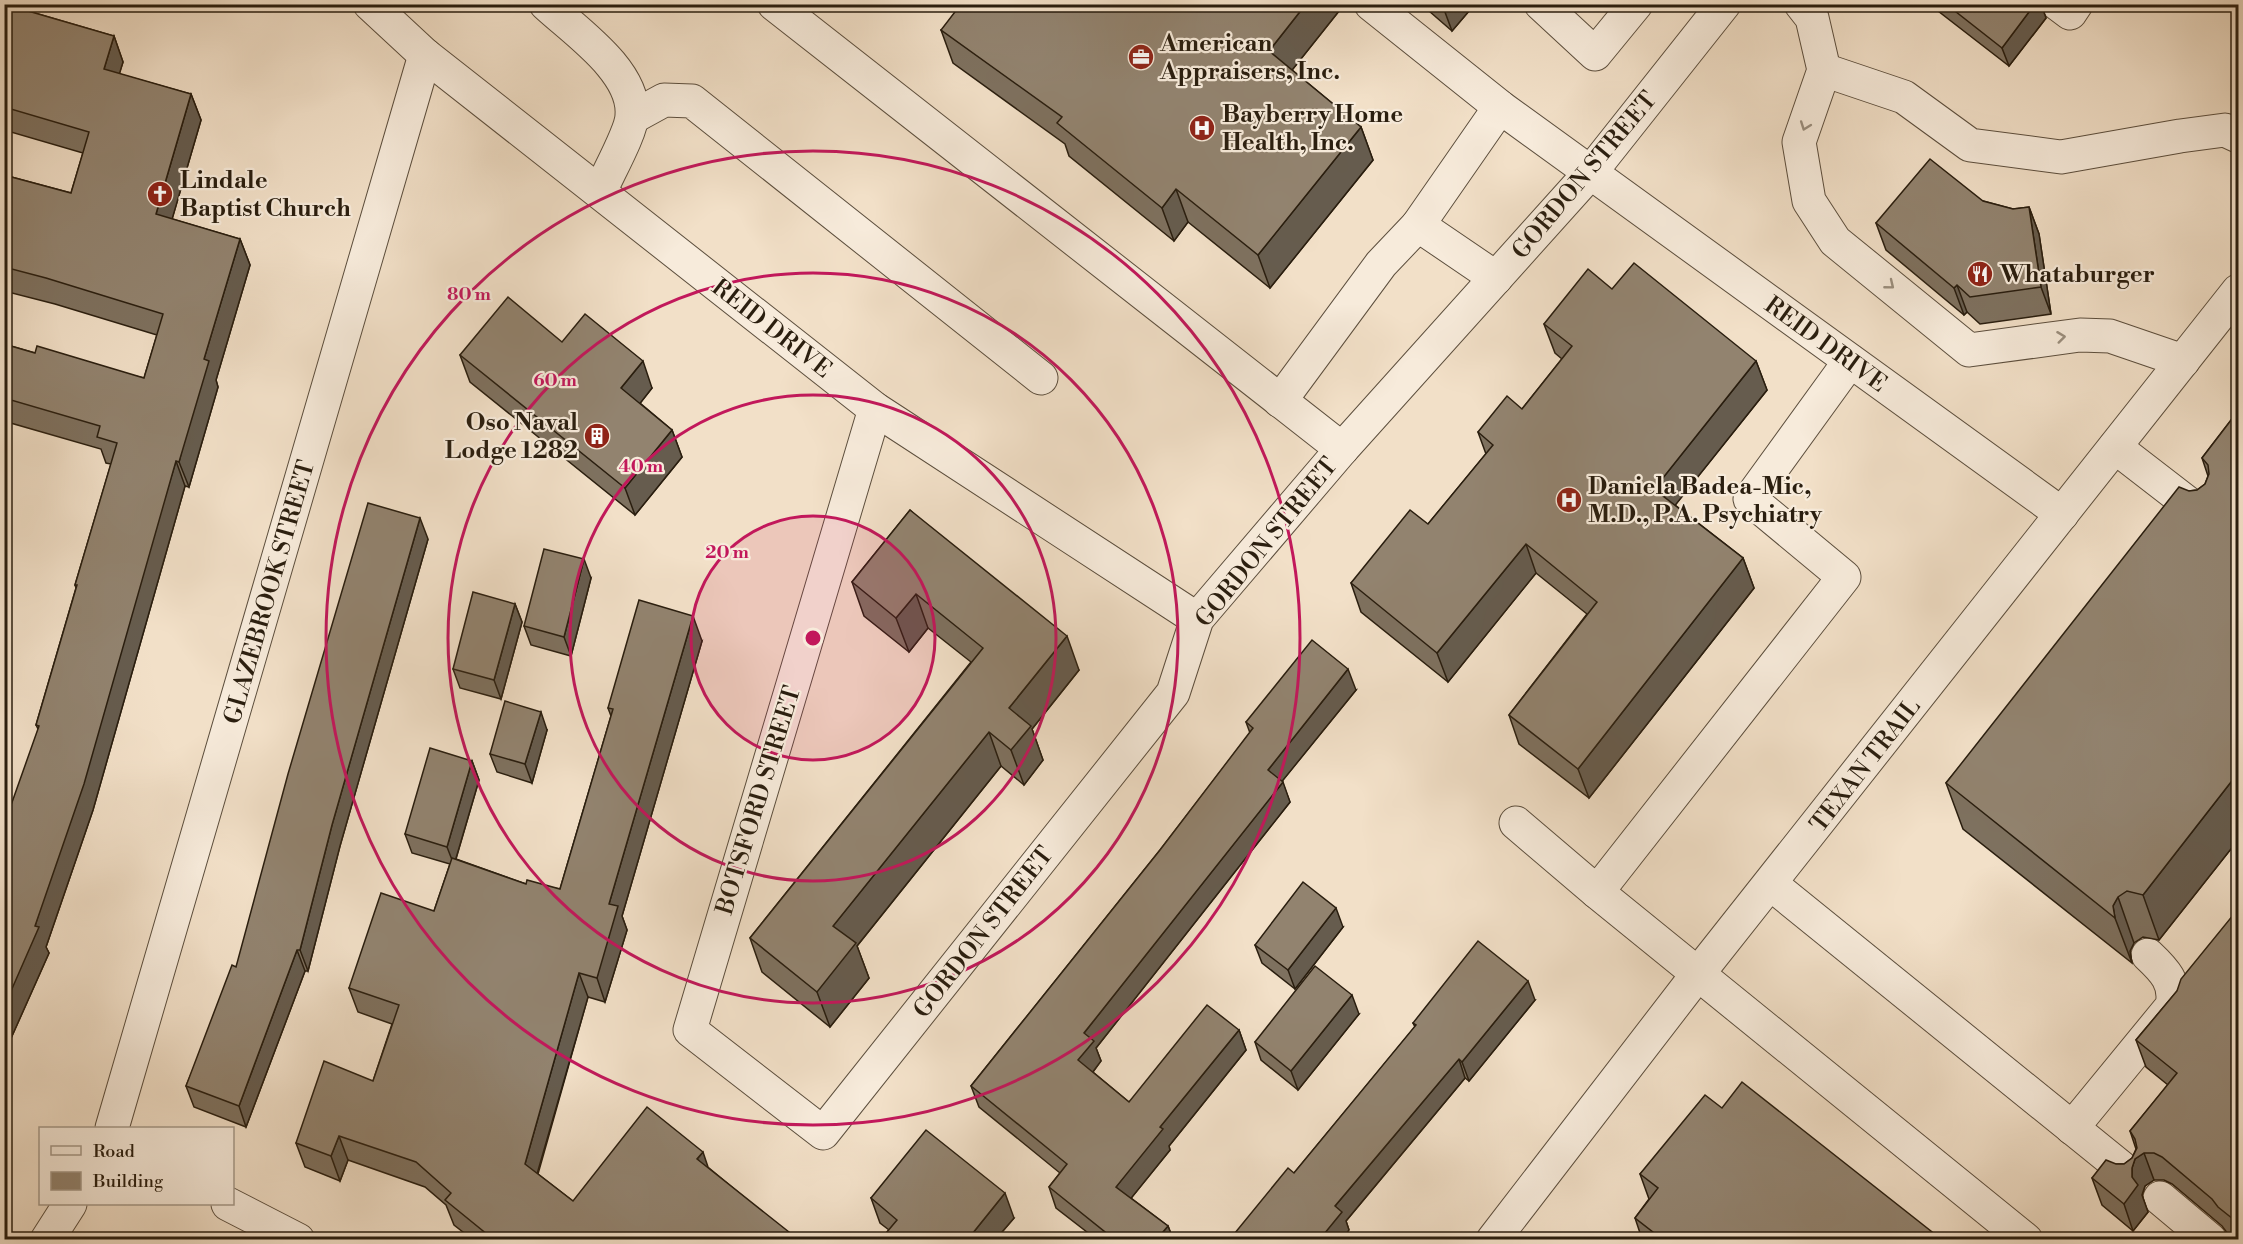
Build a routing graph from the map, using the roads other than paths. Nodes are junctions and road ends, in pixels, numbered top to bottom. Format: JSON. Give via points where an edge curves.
{"nodes":[{"id":1,"x":370,"y":4,"type":"edge"},
{"id":2,"x":546,"y":4,"type":"edge"},
{"id":3,"x":774,"y":4,"type":"edge"},
{"id":4,"x":1371,"y":4,"type":"edge"},
{"id":5,"x":1541,"y":4,"type":"edge"},
{"id":6,"x":1636,"y":4,"type":"edge"},
{"id":7,"x":1724,"y":4,"type":"edge"},
{"id":8,"x":1801,"y":4,"type":"edge"},
{"id":9,"x":2058,"y":4,"type":"edge"},
{"id":10,"x":2076,"y":4,"type":"edge"},
{"id":11,"x":425,"y":55,"type":"junction"},
{"id":12,"x":1824,"y":70,"type":"junction"},
{"id":13,"x":1500,"y":107,"type":"junction"},
{"id":14,"x":633,"y":117,"type":"junction"},
{"id":15,"x":2238,"y":136,"type":"edge"},
{"id":16,"x":1590,"y":173,"type":"junction"},
{"id":17,"x":600,"y":192,"type":"junction"},
{"id":18,"x":1418,"y":225,"type":"junction"},
{"id":19,"x":1496,"y":278,"type":"junction"},
{"id":20,"x":2238,"y":291,"type":"edge"},
{"id":21,"x":1850,"y":361,"type":"junction"},
{"id":22,"x":2183,"y":361,"type":"junction"},
{"id":23,"x":1041,"y":378,"type":"dead end"},
{"id":24,"x":1280,"y":401,"type":"junction"},
{"id":25,"x":875,"y":409,"type":"junction"},
{"id":26,"x":2115,"y":447,"type":"junction"},
{"id":27,"x":1342,"y":449,"type":"junction"},
{"id":28,"x":2062,"y":514,"type":"junction"},
{"id":29,"x":2207,"y":518,"type":"edge"},
{"id":30,"x":1197,"y":619,"type":"junction"},
{"id":31,"x":1516,"y":823,"type":"dead end"},
{"id":32,"x":1771,"y":884,"type":"junction"},
{"id":33,"x":1597,"y":892,"type":"junction"},
{"id":34,"x":2148,"y":955,"type":"dead end"},
{"id":35,"x":1697,"y":975,"type":"junction"},
{"id":36,"x":112,"y":1127,"type":"edge"},
{"id":37,"x":2072,"y":1128,"type":"junction"},
{"id":38,"x":823,"y":1133,"type":"joint"},
{"id":39,"x":2128,"y":1173,"type":"edge"},
{"id":40,"x":2160,"y":1198,"type":"dead end"},
{"id":41,"x":69,"y":1205,"type":"edge"},
{"id":42,"x":232,"y":1205,"type":"edge"},
{"id":43,"x":47,"y":1239,"type":"edge"},
{"id":44,"x":298,"y":1239,"type":"edge"},
{"id":45,"x":1493,"y":1239,"type":"edge"},
{"id":46,"x":2026,"y":1239,"type":"edge"},
{"id":47,"x":2211,"y":1239,"type":"edge"}],
"edges":[{"from":1,"to":11,"type":"street","name":"REID DRIVE"},
{"from":2,"to":14,"type":"street","via":[[616,68],[631,97]]},
{"from":3,"to":24,"type":"street"},
{"from":4,"to":13,"type":"street","name":"REID DRIVE"},
{"from":5,"to":6,"type":"street","via":[[1595,54]]},
{"from":7,"to":16,"type":"street","name":"GORDON STREET"},
{"from":8,"to":12,"type":"street","via":[[1812,18]]},
{"from":9,"to":10,"type":"street","via":[[2070,12]]},
{"from":11,"to":17,"type":"street","name":"REID DRIVE"},
{"from":11,"to":36,"type":"street","name":"GLAZEBROOK STREET"},
{"from":12,"to":15,"type":"street","via":[[1904,97],[1970,145],[2061,157],[2225,130]]},
{"from":12,"to":22,"type":"street","one_way":true,"via":[[1799,142],[1809,201],[1835,241],[1969,350],[2080,335],[2110,336]]},
{"from":13,"to":16,"type":"street","name":"REID DRIVE"},
{"from":13,"to":18,"type":"street"},
{"from":14,"to":17,"type":"street"},
{"from":14,"to":23,"type":"street","via":[[664,100],[692,101]]},
{"from":16,"to":19,"type":"street","name":"GORDON STREET"},
{"from":16,"to":21,"type":"street","name":"REID DRIVE"},
{"from":17,"to":25,"type":"street","name":"REID DRIVE"},
{"from":18,"to":19,"type":"street"},
{"from":18,"to":24,"type":"street","via":[[1381,264]]},
{"from":19,"to":27,"type":"street","name":"GORDON STREET"},
{"from":20,"to":22,"type":"street","name":"TEXAN TRAIL"},
{"from":21,"to":28,"type":"street","name":"REID DRIVE"},
{"from":21,"to":33,"type":"street","via":[[1750,499],[1844,577]]},
{"from":22,"to":26,"type":"street","name":"TEXAN TRAIL"},
{"from":24,"to":27,"type":"street"},
{"from":25,"to":30,"type":"street","name":"REID DRIVE"},
{"from":25,"to":38,"type":"street","name":"BOTSFORD STREET","via":[[690,1030]]},
{"from":26,"to":28,"type":"street","name":"TEXAN TRAIL"},
{"from":26,"to":29,"type":"street"},
{"from":27,"to":30,"type":"street","name":"GORDON STREET"},
{"from":28,"to":32,"type":"street","name":"TEXAN TRAIL"},
{"from":30,"to":38,"type":"street","name":"GORDON STREET","via":[[1173,693]]},
{"from":31,"to":33,"type":"street"},
{"from":32,"to":35,"type":"street","name":"TEXAN TRAIL"},
{"from":32,"to":37,"type":"street"},
{"from":33,"to":35,"type":"street"},
{"from":34,"to":37,"type":"street","via":[[2166,972],[2173,987],[2172,1006]]},
{"from":35,"to":45,"type":"street","name":"TEXAN TRAIL"},
{"from":35,"to":46,"type":"street"},
{"from":37,"to":39,"type":"street"},
{"from":40,"to":47,"type":"street"},
{"from":41,"to":43,"type":"street"},
{"from":42,"to":44,"type":"street"}]}
